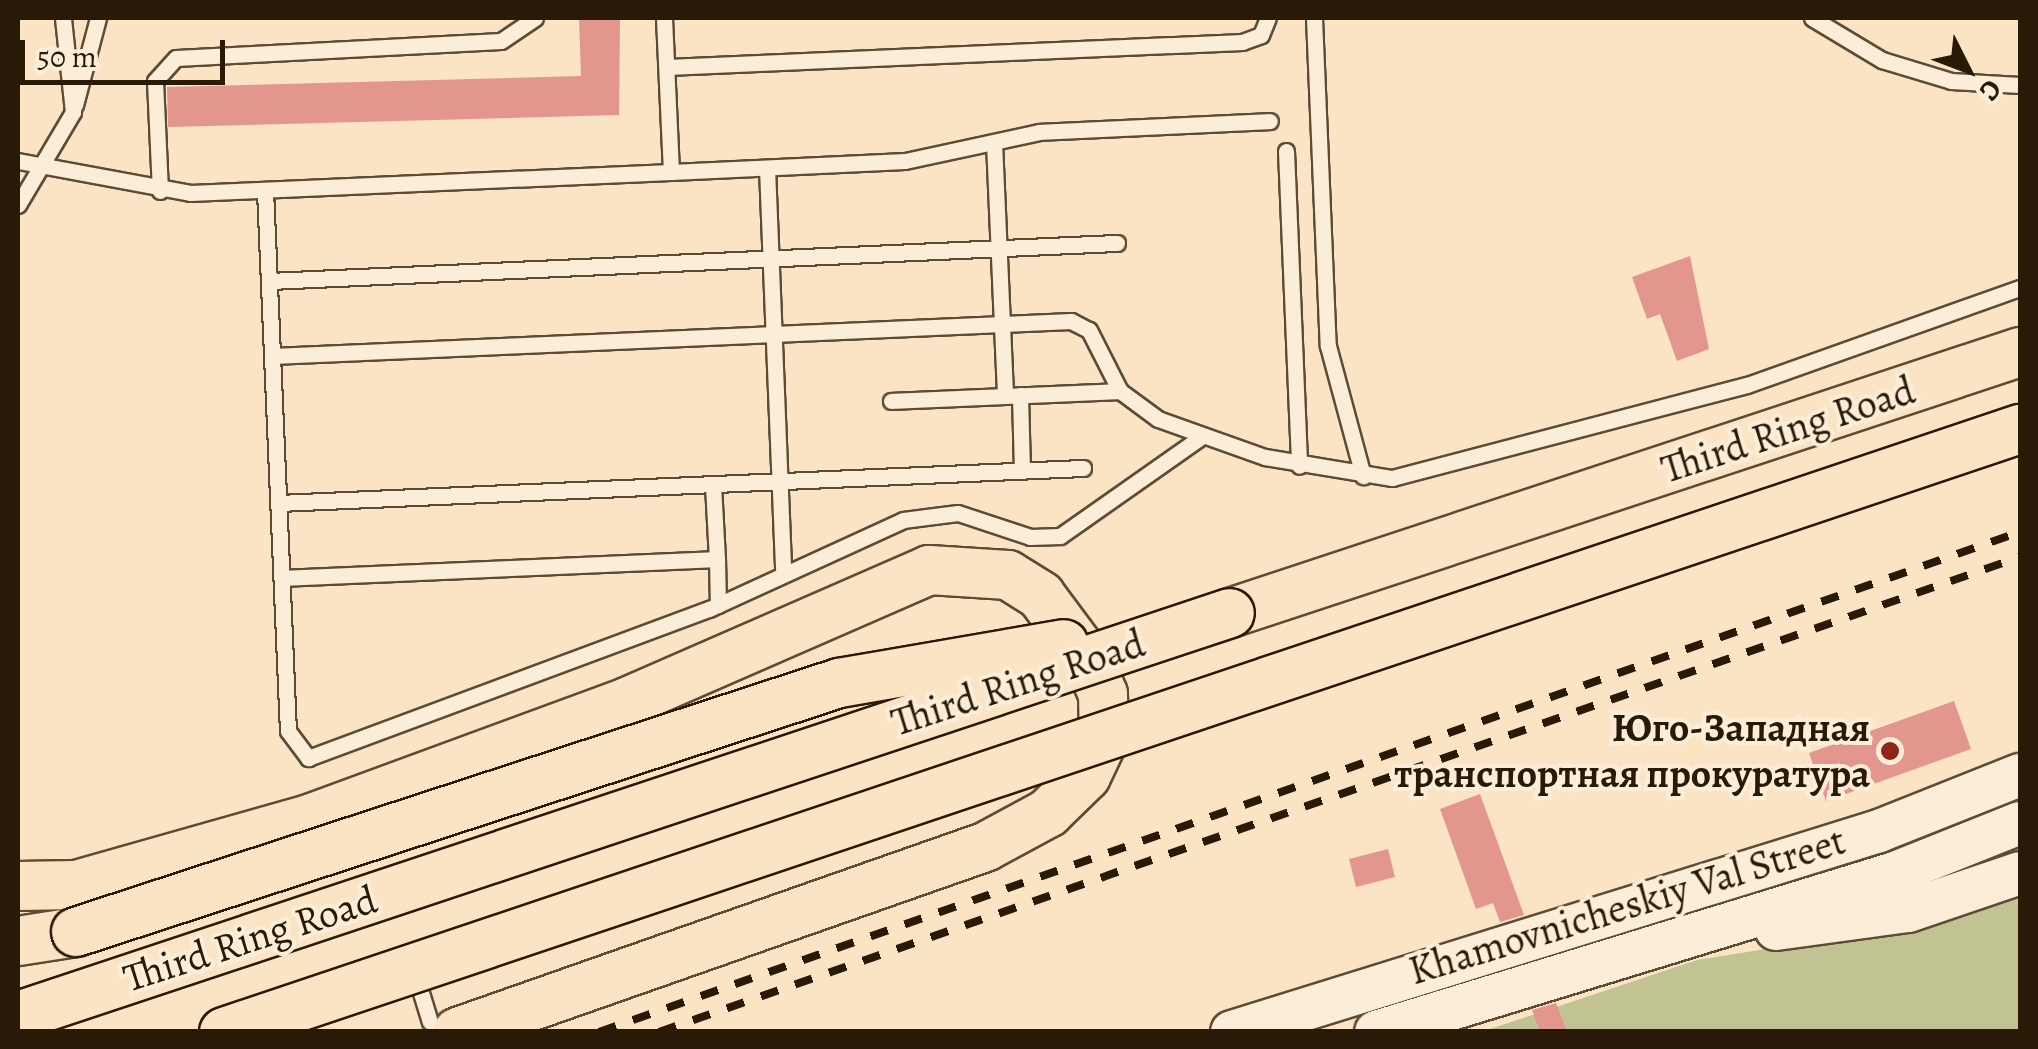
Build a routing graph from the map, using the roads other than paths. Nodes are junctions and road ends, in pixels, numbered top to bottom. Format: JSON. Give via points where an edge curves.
{"nodes":[{"id":1,"x":64,"y":18,"type":"edge"},
{"id":2,"x":98,"y":18,"type":"edge"},
{"id":3,"x":535,"y":18,"type":"edge"},
{"id":4,"x":664,"y":18,"type":"edge"},
{"id":5,"x":1268,"y":18,"type":"edge"},
{"id":6,"x":1314,"y":18,"type":"edge"},
{"id":7,"x":1812,"y":18,"type":"edge"},
{"id":8,"x":666,"y":68,"type":"junction"},
{"id":9,"x":2020,"y":85,"type":"edge"},
{"id":10,"x":72,"y":112,"type":"junction"},
{"id":11,"x":1270,"y":121,"type":"dead end"},
{"id":12,"x":994,"y":142,"type":"junction"},
{"id":13,"x":1286,"y":151,"type":"dead end"},
{"id":14,"x":18,"y":161,"type":"edge"},
{"id":15,"x":767,"y":168,"type":"junction"},
{"id":16,"x":44,"y":169,"type":"junction"},
{"id":17,"x":671,"y":172,"type":"junction"},
{"id":18,"x":265,"y":190,"type":"junction"},
{"id":19,"x":160,"y":192,"type":"junction"},
{"id":20,"x":18,"y":205,"type":"edge"},
{"id":21,"x":1117,"y":243,"type":"dead end"},
{"id":22,"x":999,"y":248,"type":"junction"},
{"id":23,"x":770,"y":259,"type":"junction"},
{"id":24,"x":269,"y":281,"type":"junction"},
{"id":25,"x":2020,"y":288,"type":"edge"},
{"id":26,"x":1002,"y":324,"type":"junction"},
{"id":27,"x":774,"y":334,"type":"junction"},
{"id":28,"x":2020,"y":352,"type":"edge"},
{"id":29,"x":272,"y":356,"type":"junction"},
{"id":30,"x":1120,"y":391,"type":"junction"},
{"id":31,"x":1012,"y":395,"type":"junction"},
{"id":32,"x":890,"y":401,"type":"dead end"},
{"id":33,"x":2020,"y":429,"type":"edge"},
{"id":34,"x":1201,"y":437,"type":"junction"},
{"id":35,"x":1299,"y":466,"type":"junction"},
{"id":36,"x":1083,"y":468,"type":"dead end"},
{"id":37,"x":1022,"y":471,"type":"junction"},
{"id":38,"x":1363,"y":476,"type":"junction"},
{"id":39,"x":780,"y":482,"type":"junction"},
{"id":40,"x":713,"y":484,"type":"junction"},
{"id":41,"x":278,"y":504,"type":"junction"},
{"id":42,"x":716,"y":559,"type":"junction"},
{"id":43,"x":784,"y":572,"type":"junction"},
{"id":44,"x":282,"y":578,"type":"junction"},
{"id":45,"x":718,"y":605,"type":"junction"},
{"id":46,"x":1230,"y":613,"type":"junction"},
{"id":47,"x":2020,"y":775,"type":"edge"},
{"id":48,"x":2020,"y":823,"type":"edge"},
{"id":49,"x":2020,"y":873,"type":"edge"},
{"id":50,"x":18,"y":886,"type":"edge"},
{"id":51,"x":1666,"y":941,"type":"junction"},
{"id":52,"x":18,"y":942,"type":"edge"},
{"id":53,"x":409,"y":956,"type":"dead end"},
{"id":54,"x":1351,"y":990,"type":"junction"},
{"id":55,"x":1473,"y":1014,"type":"edge"},
{"id":56,"x":18,"y":1016,"type":"edge"},
{"id":57,"x":444,"y":1027,"type":"edge"},
{"id":58,"x":1397,"y":1028,"type":"edge"},
{"id":59,"x":224,"y":1032,"type":"edge"},
{"id":60,"x":1232,"y":1032,"type":"edge"}],
"edges":[{"from":1,"to":10,"type":"lane"},
{"from":2,"to":10,"type":"lane"},
{"from":3,"to":19,"type":"lane","via":[[501,41],[176,58],[156,81]]},
{"from":4,"to":8,"type":"lane"},
{"from":5,"to":8,"type":"lane","via":[[1261,35],[1242,42]]},
{"from":6,"to":38,"type":"lane","via":[[1328,346]]},
{"from":7,"to":9,"type":"lane","via":[[1882,60],[1952,81]]},
{"from":8,"to":17,"type":"lane"},
{"from":10,"to":16,"type":"lane"},
{"from":11,"to":12,"type":"lane"},
{"from":12,"to":15,"type":"lane","via":[[905,161]]},
{"from":12,"to":22,"type":"lane"},
{"from":13,"to":35,"type":"lane"},
{"from":14,"to":16,"type":"lane"},
{"from":15,"to":17,"type":"lane"},
{"from":15,"to":23,"type":"lane"},
{"from":16,"to":19,"type":"lane"},
{"from":16,"to":20,"type":"lane"},
{"from":17,"to":18,"type":"lane"},
{"from":18,"to":19,"type":"lane"},
{"from":18,"to":24,"type":"lane"},
{"from":21,"to":22,"type":"lane"},
{"from":22,"to":23,"type":"lane"},
{"from":22,"to":26,"type":"lane"},
{"from":23,"to":24,"type":"lane"},
{"from":23,"to":27,"type":"lane"},
{"from":24,"to":29,"type":"lane"},
{"from":25,"to":38,"type":"lane","via":[[1738,388],[1405,476]]},
{"from":26,"to":27,"type":"lane"},
{"from":26,"to":30,"type":"lane","via":[[1082,324]]},
{"from":26,"to":31,"type":"lane"},
{"from":27,"to":29,"type":"lane"},
{"from":27,"to":39,"type":"lane"},
{"from":28,"to":46,"type":"main road","name":"Third Ring Road"},
{"from":29,"to":41,"type":"lane"},
{"from":30,"to":31,"type":"lane"},
{"from":30,"to":34,"type":"lane"},
{"from":31,"to":32,"type":"lane"},
{"from":31,"to":37,"type":"lane"},
{"from":33,"to":59,"type":"main road","name":"Third Ring Road","bridge":true},
{"from":34,"to":35,"type":"lane"},
{"from":34,"to":43,"type":"lane","via":[[1060,536],[930,514]]},
{"from":35,"to":38,"type":"lane"},
{"from":36,"to":37,"type":"lane"},
{"from":37,"to":39,"type":"lane"},
{"from":39,"to":40,"type":"lane"},
{"from":39,"to":43,"type":"lane"},
{"from":40,"to":41,"type":"lane"},
{"from":40,"to":42,"type":"lane"},
{"from":41,"to":44,"type":"lane"},
{"from":42,"to":44,"type":"lane"},
{"from":42,"to":45,"type":"lane"},
{"from":43,"to":45,"type":"lane"},
{"from":44,"to":45,"type":"lane","via":[[288,731],[296,749],[316,760]]},
{"from":46,"to":52,"type":"main road","bridge":true,"via":[[840,683],[76,932]]},
{"from":46,"to":56,"type":"main road","name":"Third Ring Road","bridge":true},
{"from":47,"to":54,"type":"main road","name":"Khamovnicheskiy Val Street","via":[[1879,831]]},
{"from":48,"to":51,"type":"main road","name":"Khamovnicheskiy Val Street","via":[[1895,872]]},
{"from":49,"to":51,"type":"main road","via":[[1908,911]]},
{"from":50,"to":57,"type":"main road","via":[[76,885],[312,818],[627,702],[928,570],[1008,575],[1041,596],[1088,659],[1103,694],[1104,738],[1086,776],[1048,813],[985,847]]},
{"from":51,"to":55,"type":"main road","name":"Khamovnicheskiy Val Street"},
{"from":53,"to":57,"type":"lane"},
{"from":54,"to":58,"type":"main road"},
{"from":54,"to":60,"type":"main road","name":"Khamovnicheskiy Val Street"},
{"from":55,"to":58,"type":"main road","name":"Khamovnicheskiy Val Street"}]}
